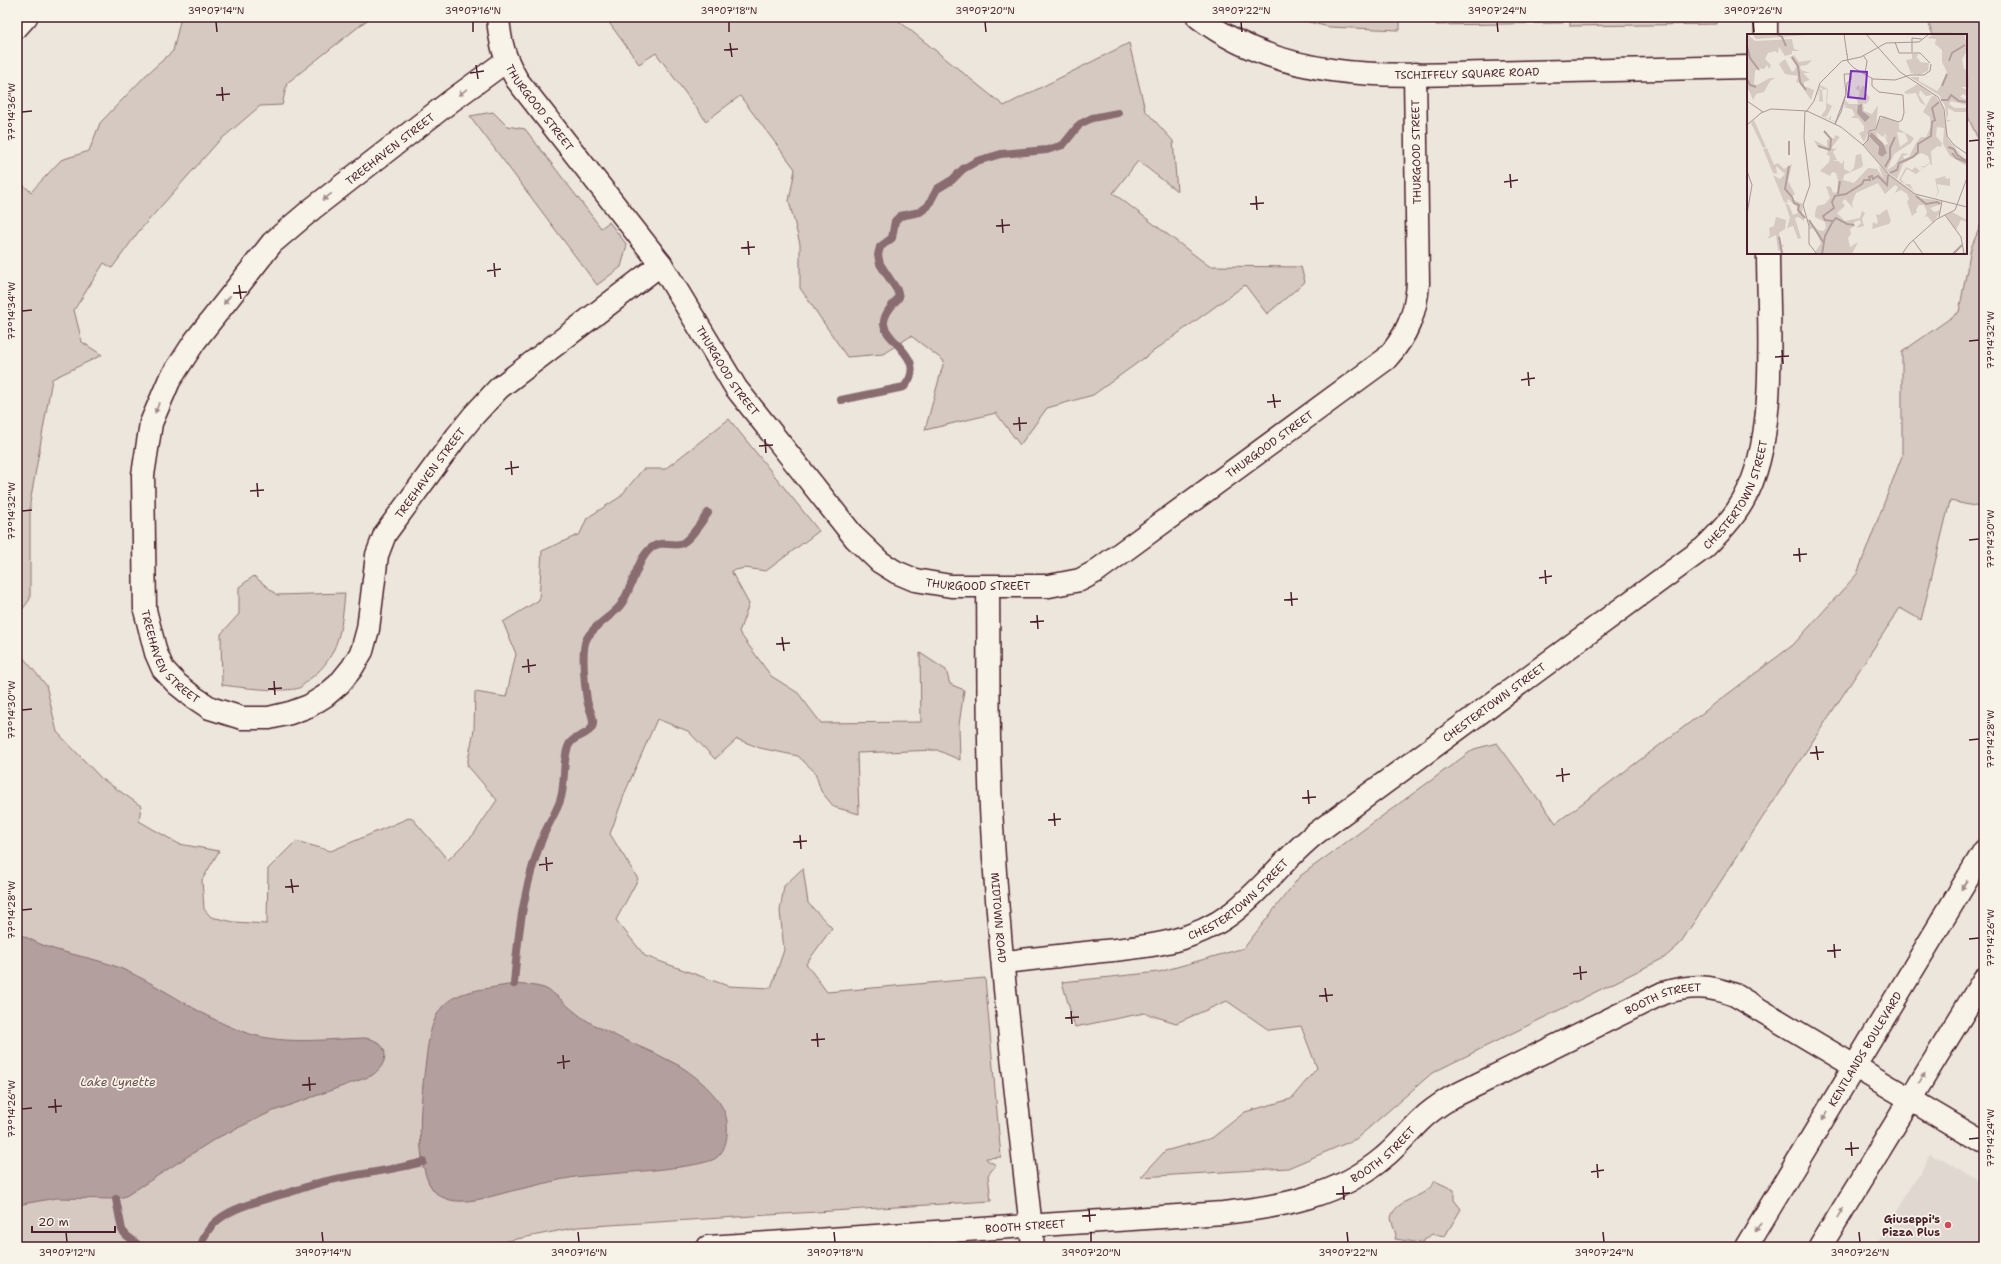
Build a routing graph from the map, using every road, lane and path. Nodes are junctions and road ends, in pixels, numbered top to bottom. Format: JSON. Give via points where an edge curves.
{"nodes":[{"id":1,"x":26,"y":17,"type":"edge"},
{"id":2,"x":498,"y":17,"type":"edge"},
{"id":3,"x":1198,"y":17,"type":"edge"},
{"id":4,"x":1766,"y":17,"type":"edge"},
{"id":5,"x":17,"y":27,"type":"edge"},
{"id":6,"x":1766,"y":34,"type":"edge"},
{"id":7,"x":506,"y":61,"type":"junction"},
{"id":8,"x":1747,"y":67,"type":"edge"},
{"id":9,"x":1415,"y":74,"type":"junction"},
{"id":10,"x":1768,"y":254,"type":"edge"},
{"id":11,"x":661,"y":264,"type":"junction"},
{"id":12,"x":988,"y":587,"type":"junction"},
{"id":13,"x":1984,"y":851,"type":"edge"},
{"id":14,"x":1004,"y":962,"type":"junction"},
{"id":15,"x":1984,"y":980,"type":"edge"},
{"id":16,"x":1854,"y":1066,"type":"junction"},
{"id":17,"x":1909,"y":1099,"type":"junction"},
{"id":18,"x":1984,"y":1143,"type":"edge"},
{"id":19,"x":1031,"y":1226,"type":"junction"},
{"id":20,"x":708,"y":1247,"type":"edge"},
{"id":21,"x":1033,"y":1247,"type":"edge"},
{"id":22,"x":1746,"y":1247,"type":"edge"},
{"id":23,"x":1820,"y":1247,"type":"edge"}],
"edges":[{"from":1,"to":5,"type":"street"},
{"from":2,"to":7,"type":"street","name":"THURGOOD STREET","via":[[501,45]]},
{"from":3,"to":9,"type":"street","name":"TSCHIFFELY SQUARE ROAD","via":[[1229,38],[1282,61],[1329,71]]},
{"from":4,"to":6,"type":"street"},
{"from":7,"to":11,"type":"street","name":"THURGOOD STREET","via":[[517,80]]},
{"from":7,"to":11,"type":"street","name":"TREEHAVEN STREET","one_way":true,"via":[[312,209],[272,243],[195,341],[169,381],[151,423],[143,475],[145,610],[154,646],[164,669],[177,684],[210,708],[242,718],[269,718],[290,713],[309,706],[325,696],[339,684],[362,651],[368,629],[377,555],[385,534],[457,436],[499,388]]},
{"from":8,"to":9,"type":"street","name":"TSCHIFFELY SQUARE ROAD"},
{"from":9,"to":12,"type":"street","name":"THURGOOD STREET","via":[[1417,302],[1412,320],[1396,348],[1386,359],[1094,572],[1080,580],[1056,585]]},
{"from":10,"to":14,"type":"street","name":"CHESTERTOWN STREET","via":[[1767,415],[1761,452],[1743,501],[1732,518],[1704,548],[1315,834],[1290,856],[1249,900],[1203,931],[1150,947]]},
{"from":11,"to":12,"type":"street","name":"THURGOOD STREET","via":[[736,388],[867,550],[896,572],[916,580],[932,584]]},
{"from":12,"to":14,"type":"street","name":"MIDTOWN ROAD","via":[[992,827]]},
{"from":13,"to":16,"type":"street","name":"KENTLANDS BOULEVARD","one_way":true},
{"from":14,"to":19,"type":"street","name":"MIDTOWN ROAD"},
{"from":17,"to":15,"type":"street","one_way":true},
{"from":16,"to":17,"type":"street","name":"BOOTH STREET"},
{"from":16,"to":19,"type":"street","name":"BOOTH STREET","via":[[1735,995],[1716,988],[1679,988],[1663,992],[1452,1097],[1425,1116],[1382,1159],[1342,1185],[1323,1193],[1248,1210]]},
{"from":16,"to":22,"type":"street","name":"KENTLANDS BOULEVARD","one_way":true},
{"from":17,"to":18,"type":"street","name":"BOOTH STREET"},
{"from":23,"to":17,"type":"street","one_way":true},
{"from":19,"to":20,"type":"street","name":"BOOTH STREET"},
{"from":19,"to":21,"type":"street","name":"MIDTOWN ROAD"}]}
